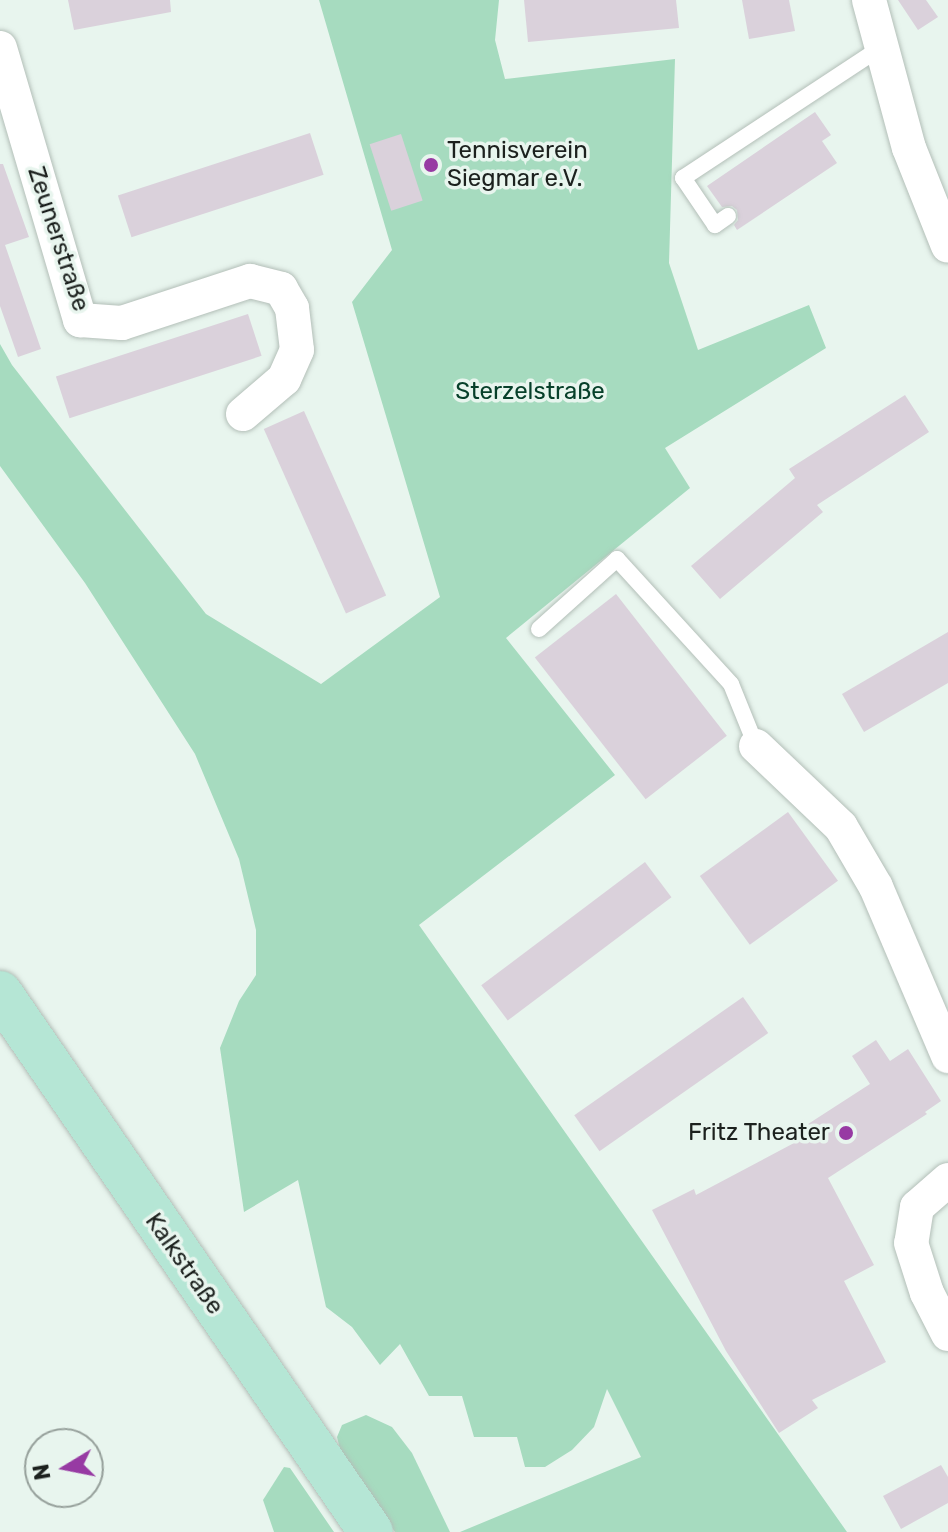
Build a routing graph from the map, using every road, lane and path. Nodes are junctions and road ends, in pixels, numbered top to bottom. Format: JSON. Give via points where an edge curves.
{"nodes":[{"id":1,"x":869,"y":0,"type":"edge"},
{"id":2,"x":0,"y":48,"type":"edge"},
{"id":3,"x":880,"y":48,"type":"junction"},
{"id":4,"x":728,"y":216,"type":"dead end"},
{"id":5,"x":948,"y":246,"type":"edge"},
{"id":6,"x":243,"y":414,"type":"dead end"},
{"id":7,"x":539,"y":629,"type":"dead end"},
{"id":8,"x":756,"y":746,"type":"joint"},
{"id":9,"x":0,"y":993,"type":"edge"},
{"id":10,"x":948,"y":1056,"type":"edge"},
{"id":11,"x":948,"y":1180,"type":"edge"},
{"id":12,"x":948,"y":1334,"type":"edge"},
{"id":13,"x":371,"y":1532,"type":"edge"}],
"edges":[{"from":1,"to":3,"type":"street"},
{"from":2,"to":6,"type":"street","name":"Zeunerstraße","via":[[80,320],[122,323],[250,281],[281,289],[292,308],[297,350],[284,379]]},
{"from":3,"to":4,"type":"lane","via":[[683,178],[715,225]]},
{"from":3,"to":5,"type":"street","via":[[909,148]]},
{"from":7,"to":8,"type":"lane","via":[[617,559],[731,684]]},
{"from":8,"to":10,"type":"street","via":[[841,827],[876,887]]},
{"from":9,"to":13,"type":"main road","name":"Kalkstraße"},
{"from":11,"to":12,"type":"street","via":[[917,1207],[911,1243],[927,1293]]}]}
